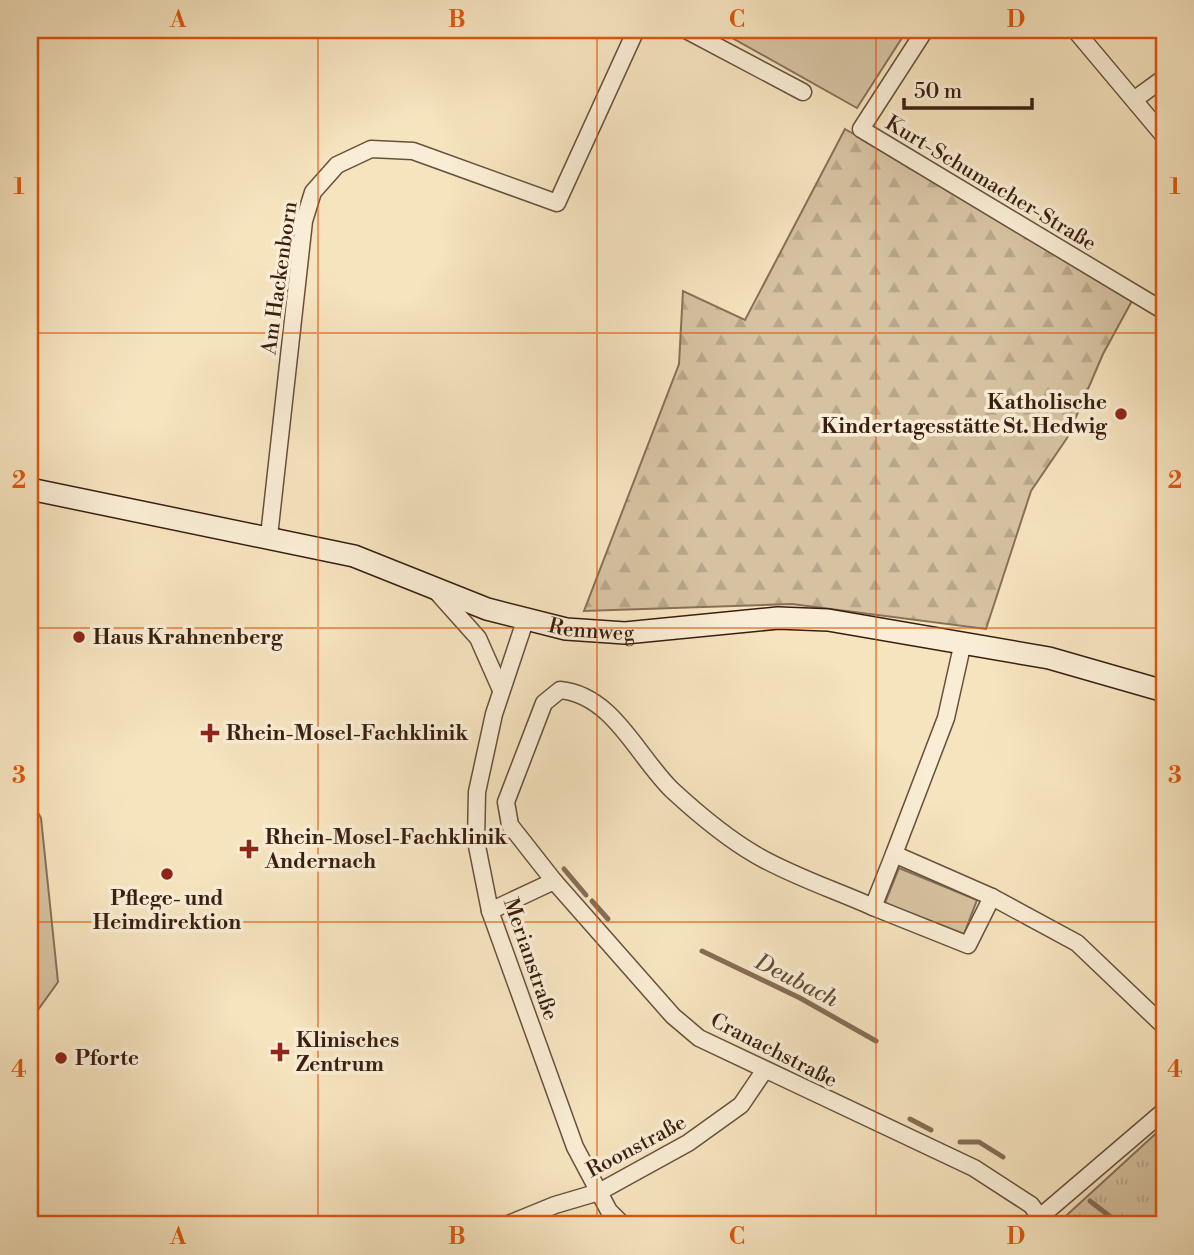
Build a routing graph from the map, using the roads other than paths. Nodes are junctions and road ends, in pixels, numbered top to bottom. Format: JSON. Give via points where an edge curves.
{"nodes":[{"id":1,"x":636,"y":30,"type":"edge"},
{"id":2,"x":686,"y":30,"type":"edge"},
{"id":3,"x":925,"y":30,"type":"edge"},
{"id":4,"x":1075,"y":30,"type":"edge"},
{"id":5,"x":1164,"y":78,"type":"edge"},
{"id":6,"x":803,"y":92,"type":"dead end"},
{"id":7,"x":1135,"y":99,"type":"junction"},
{"id":8,"x":1164,"y":136,"type":"edge"},
{"id":9,"x":1164,"y":311,"type":"edge"},
{"id":10,"x":30,"y":489,"type":"edge"},
{"id":11,"x":269,"y":536,"type":"junction"},
{"id":12,"x":432,"y":586,"type":"junction"},
{"id":13,"x":525,"y":621,"type":"junction"},
{"id":14,"x":963,"y":642,"type":"junction"},
{"id":15,"x":501,"y":690,"type":"junction"},
{"id":16,"x":1164,"y":691,"type":"edge"},
{"id":17,"x":894,"y":854,"type":"junction"},
{"id":18,"x":554,"y":881,"type":"junction"},
{"id":19,"x":992,"y":897,"type":"junction"},
{"id":20,"x":873,"y":907,"type":"junction"},
{"id":21,"x":490,"y":911,"type":"junction"},
{"id":22,"x":1164,"y":1026,"type":"edge"},
{"id":23,"x":764,"y":1071,"type":"junction"},
{"id":24,"x":1164,"y":1111,"type":"edge"},
{"id":25,"x":599,"y":1192,"type":"junction"},
{"id":26,"x":1039,"y":1221,"type":"edge"},
{"id":27,"x":506,"y":1225,"type":"edge"},
{"id":28,"x":623,"y":1225,"type":"edge"}],
"edges":[{"from":1,"to":11,"type":"street","name":"Am Hackenborn","via":[[557,203],[413,151],[399,150],[371,149],[337,164],[313,192],[304,221]]},
{"from":2,"to":6,"type":"street"},
{"from":3,"to":9,"type":"street","name":"Kurt-Schumacher-Straße","via":[[861,129]]},
{"from":4,"to":7,"type":"street"},
{"from":5,"to":7,"type":"street"},
{"from":7,"to":8,"type":"street"},
{"from":10,"to":11,"type":"street","name":"Rennweg"},
{"from":11,"to":12,"type":"street","name":"Rennweg","via":[[354,556]]},
{"from":12,"to":13,"type":"street","name":"Rennweg"},
{"from":12,"to":15,"type":"street","via":[[478,638]]},
{"from":13,"to":14,"type":"street","name":"Rennweg","via":[[625,633],[791,618]]},
{"from":13,"to":15,"type":"street","name":"Merianstraße"},
{"from":14,"to":16,"type":"street","name":"Rennweg","via":[[1049,658]]},
{"from":14,"to":17,"type":"street","via":[[946,718]]},
{"from":15,"to":21,"type":"street","name":"Merianstraße","via":[[477,792],[476,841]]},
{"from":17,"to":19,"type":"street"},
{"from":17,"to":20,"type":"street"},
{"from":18,"to":20,"type":"street","name":"Cranachstraße","via":[[510,825],[506,802],[544,702],[560,690],[580,692],[596,703],[669,787],[712,826],[757,856]]},
{"from":18,"to":21,"type":"street"},
{"from":18,"to":23,"type":"street","name":"Cranachstraße","via":[[673,1016],[699,1038]]},
{"from":19,"to":20,"type":"street","via":[[968,945]]},
{"from":19,"to":22,"type":"street","via":[[1077,943]]},
{"from":21,"to":25,"type":"street","name":"Merianstraße","via":[[575,1147]]},
{"from":23,"to":25,"type":"street","name":"Roonstraße","via":[[741,1105],[718,1124]]},
{"from":23,"to":26,"type":"street","name":"Cranachstraße","via":[[974,1168],[1031,1205]]},
{"from":24,"to":26,"type":"street"},
{"from":25,"to":27,"type":"street","name":"Roonstraße"},
{"from":25,"to":28,"type":"street","name":"Merianstraße"}]}
